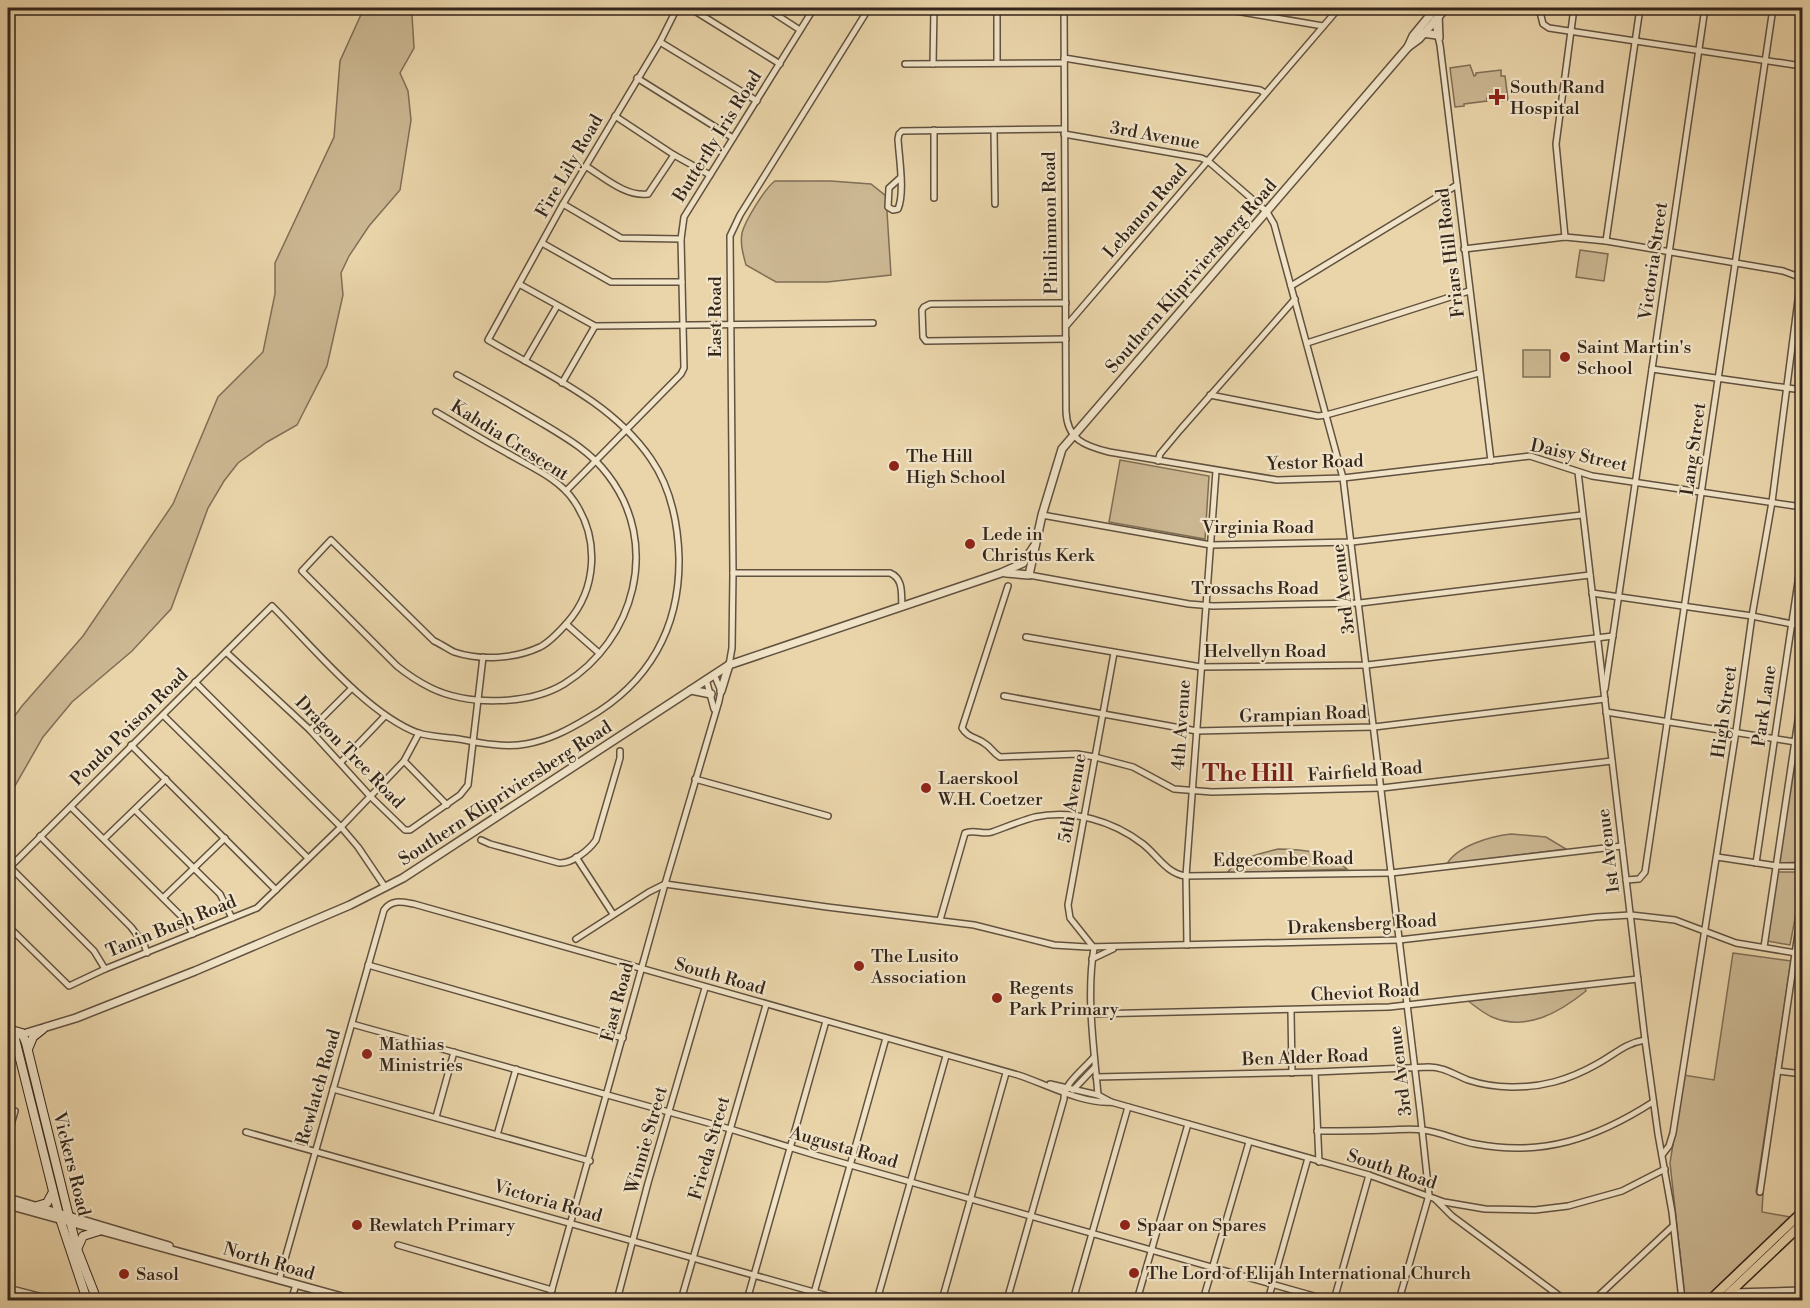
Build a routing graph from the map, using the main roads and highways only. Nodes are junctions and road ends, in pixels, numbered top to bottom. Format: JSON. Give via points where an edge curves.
{"nodes":[{"id":1,"x":8,"y":1029,"type":"edge"},
{"id":2,"x":43,"y":1029,"type":"road end"},
{"id":3,"x":15,"y":1036,"type":"edge"},
{"id":4,"x":28,"y":1052,"type":"junction"},
{"id":5,"x":53,"y":1192,"type":"junction"},
{"id":6,"x":37,"y":1206,"type":"road end"},
{"id":7,"x":1803,"y":1212,"type":"edge"},
{"id":8,"x":1799,"y":1225,"type":"edge"},
{"id":9,"x":102,"y":1230,"type":"road end"},
{"id":10,"x":77,"y":1249,"type":"junction"},
{"id":11,"x":87,"y":1300,"type":"edge"},
{"id":12,"x":97,"y":1300,"type":"edge"},
{"id":13,"x":1710,"y":1300,"type":"edge"},
{"id":14,"x":1722,"y":1300,"type":"edge"}],
"edges":[{"from":1,"to":3,"type":"main road","name":"Southern Klipriviersberg Road"},
{"from":2,"to":4,"type":"main road","via":[[30,1042]]},
{"from":3,"to":4,"type":"main road","name":"Vickers Road"},
{"from":3,"to":5,"type":"main road","name":"Vickers Road"},
{"from":4,"to":10,"type":"main road","name":"Vickers Road"},
{"from":5,"to":6,"type":"main road","via":[[47,1203]]},
{"from":5,"to":11,"type":"main road","name":"Vickers Road"},
{"from":7,"to":8,"type":"main road"},
{"from":8,"to":13,"type":"main road"},
{"from":8,"to":14,"type":"main road"},
{"from":9,"to":10,"type":"main road","via":[[83,1236]]},
{"from":10,"to":12,"type":"main road","name":"Vickers Road"}]}
